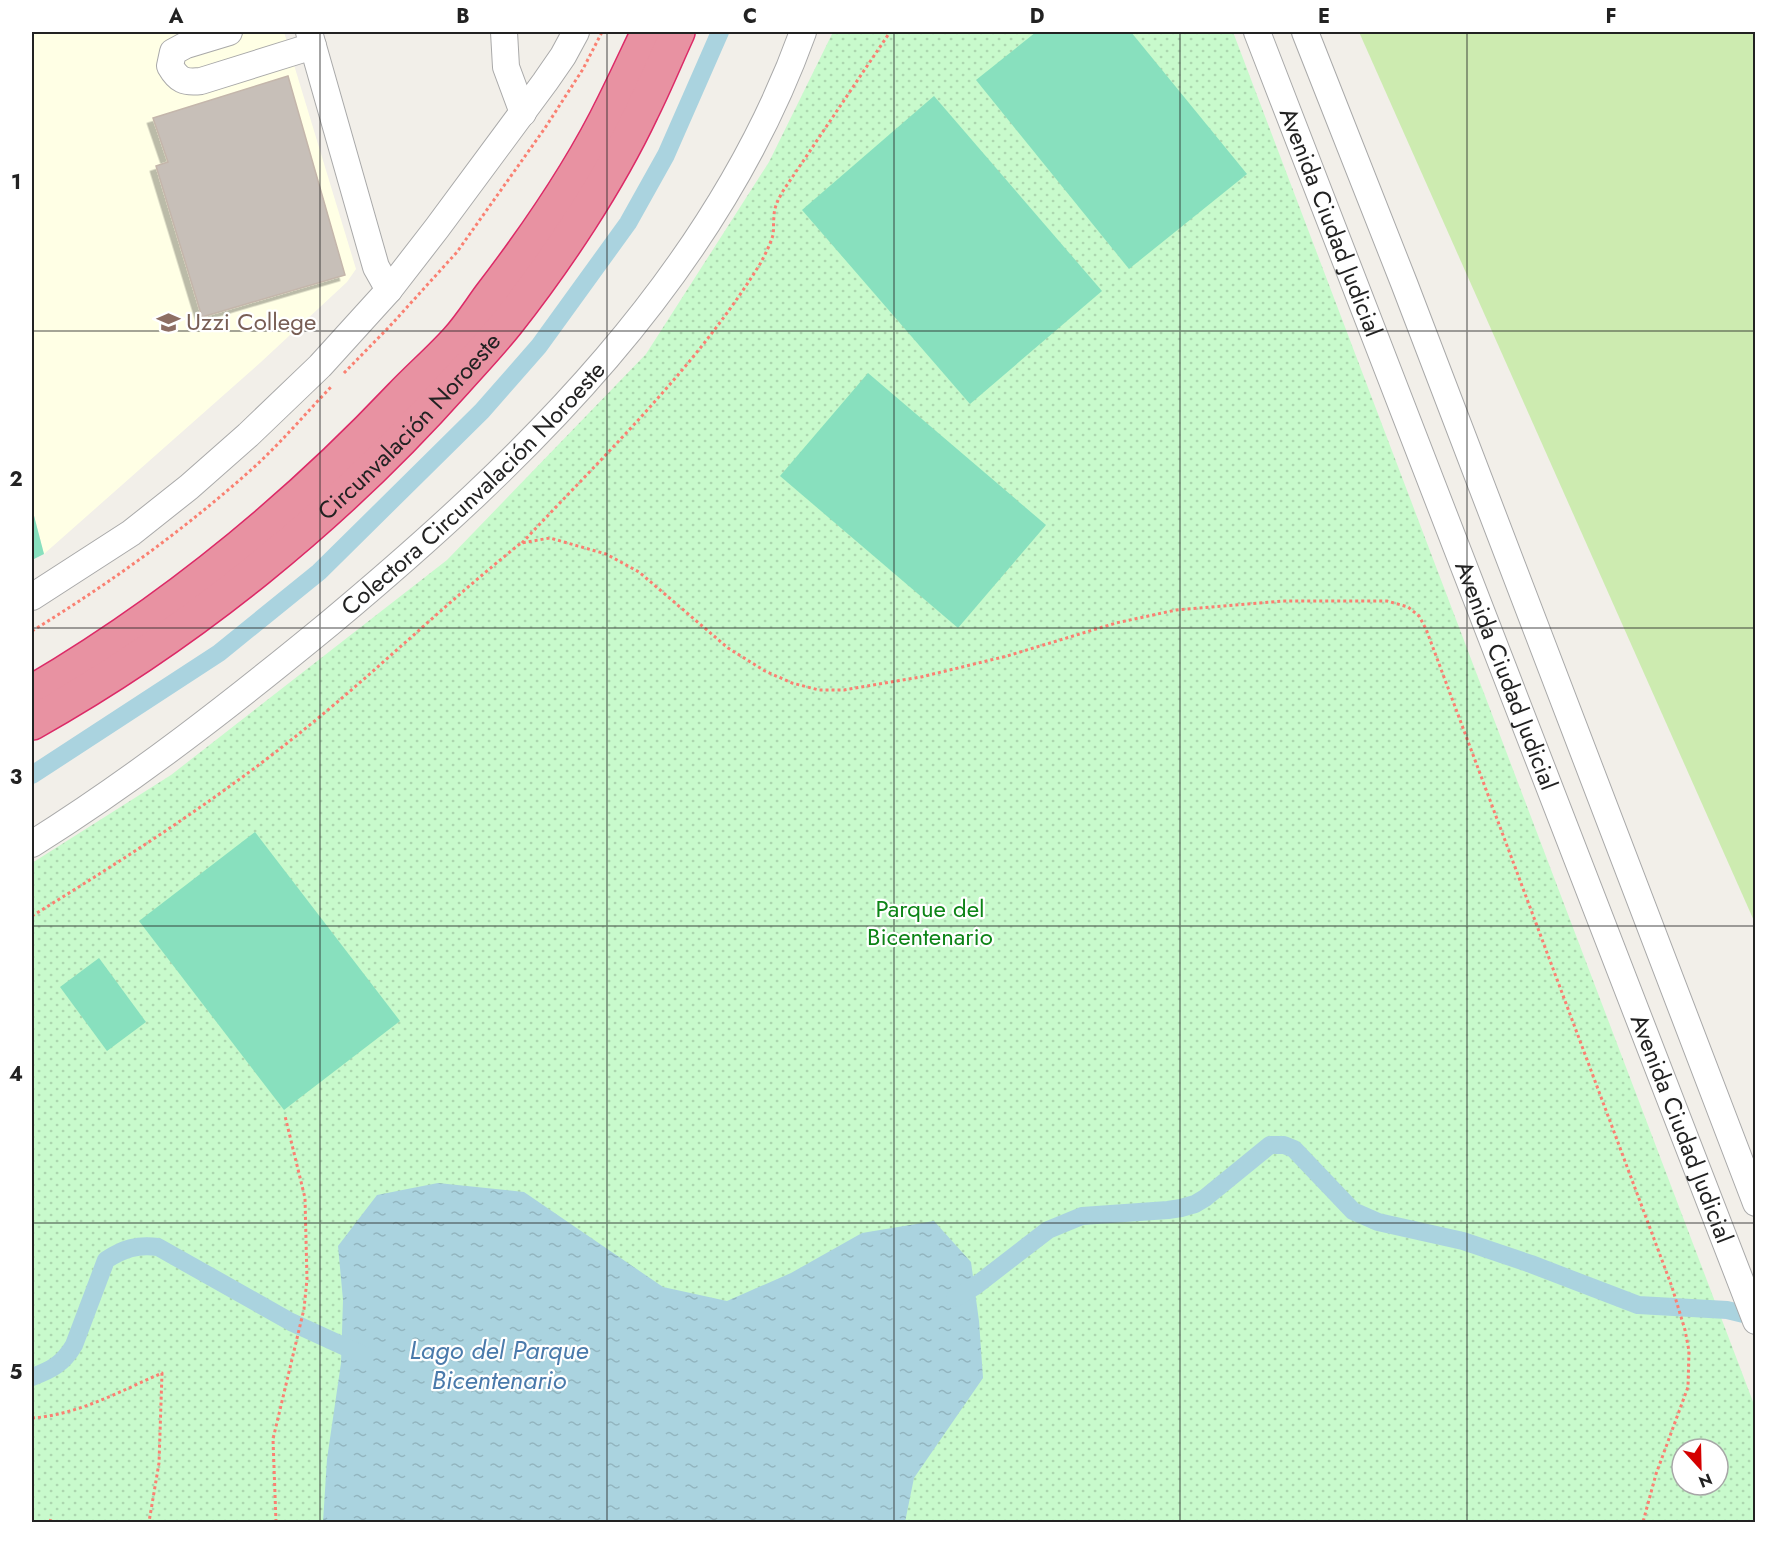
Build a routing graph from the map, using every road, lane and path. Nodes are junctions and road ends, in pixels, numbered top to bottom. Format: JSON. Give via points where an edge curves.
{"nodes":[{"id":1,"x":229,"y":32,"type":"edge"},
{"id":2,"x":504,"y":32,"type":"edge"},
{"id":3,"x":576,"y":32,"type":"edge"},
{"id":4,"x":648,"y":32,"type":"edge"},
{"id":5,"x":678,"y":32,"type":"edge"},
{"id":6,"x":803,"y":32,"type":"edge"},
{"id":7,"x":890,"y":32,"type":"edge"},
{"id":8,"x":1257,"y":32,"type":"edge"},
{"id":9,"x":1305,"y":32,"type":"edge"},
{"id":10,"x":311,"y":39,"type":"edge"},
{"id":11,"x":523,"y":113,"type":"junction"},
{"id":12,"x":389,"y":290,"type":"junction"},
{"id":13,"x":521,"y":543,"type":"junction"},
{"id":14,"x":32,"y":597,"type":"edge"},
{"id":15,"x":32,"y":692,"type":"edge"},
{"id":16,"x":32,"y":723,"type":"edge"},
{"id":17,"x":32,"y":844,"type":"edge"},
{"id":18,"x":32,"y":916,"type":"edge"},
{"id":19,"x":285,"y":1116,"type":"dead end"},
{"id":20,"x":1755,"y":1203,"type":"edge"},
{"id":21,"x":1755,"y":1321,"type":"edge"},
{"id":22,"x":32,"y":1418,"type":"edge"},
{"id":23,"x":149,"y":1522,"type":"edge"},
{"id":24,"x":276,"y":1522,"type":"edge"},
{"id":25,"x":1643,"y":1522,"type":"edge"}],
"edges":[{"from":1,"to":10,"type":"street","via":[[173,52],[170,66],[177,78],[188,83],[201,81]]},
{"from":2,"to":11,"type":"street","via":[[506,67]]},
{"from":3,"to":11,"type":"street"},
{"from":4,"to":15,"type":"highway","name":"Circunvalación Noroeste","via":[[574,175],[523,254],[457,340],[356,445],[292,504],[144,618]]},
{"from":5,"to":16,"type":"highway","name":"Circunvalación Noroeste","via":[[641,113],[565,242],[507,324],[425,416],[330,509],[211,606],[122,668]]},
{"from":6,"to":17,"type":"street","name":"Colectora Circunvalación Noroeste","via":[[768,115],[723,200],[679,267],[642,317],[526,446],[370,588],[277,666],[184,740]]},
{"from":7,"to":13,"type":"path","via":[[783,191],[776,205],[769,246],[715,329],[663,393]]},
{"from":8,"to":21,"type":"street","name":"Avenida Ciudad Judicial"},
{"from":9,"to":20,"type":"street","name":"Avenida Ciudad Judicial"},
{"from":10,"to":12,"type":"street","via":[[376,267]]},
{"from":11,"to":12,"type":"street"},
{"from":12,"to":14,"type":"street","via":[[320,366],[189,487],[131,533]]},
{"from":13,"to":18,"type":"path","via":[[297,735],[202,807]]},
{"from":13,"to":25,"type":"path","via":[[550,538],[606,554],[639,572],[728,648],[765,671],[819,690],[844,690],[921,677],[1176,610],[1283,601],[1387,601],[1419,616],[1685,1330],[1688,1387]]},
{"from":19,"to":24,"type":"path","via":[[305,1198],[307,1279],[304,1309],[273,1439]]},
{"from":22,"to":23,"type":"path","via":[[88,1404],[162,1373],[159,1463]]}]}
